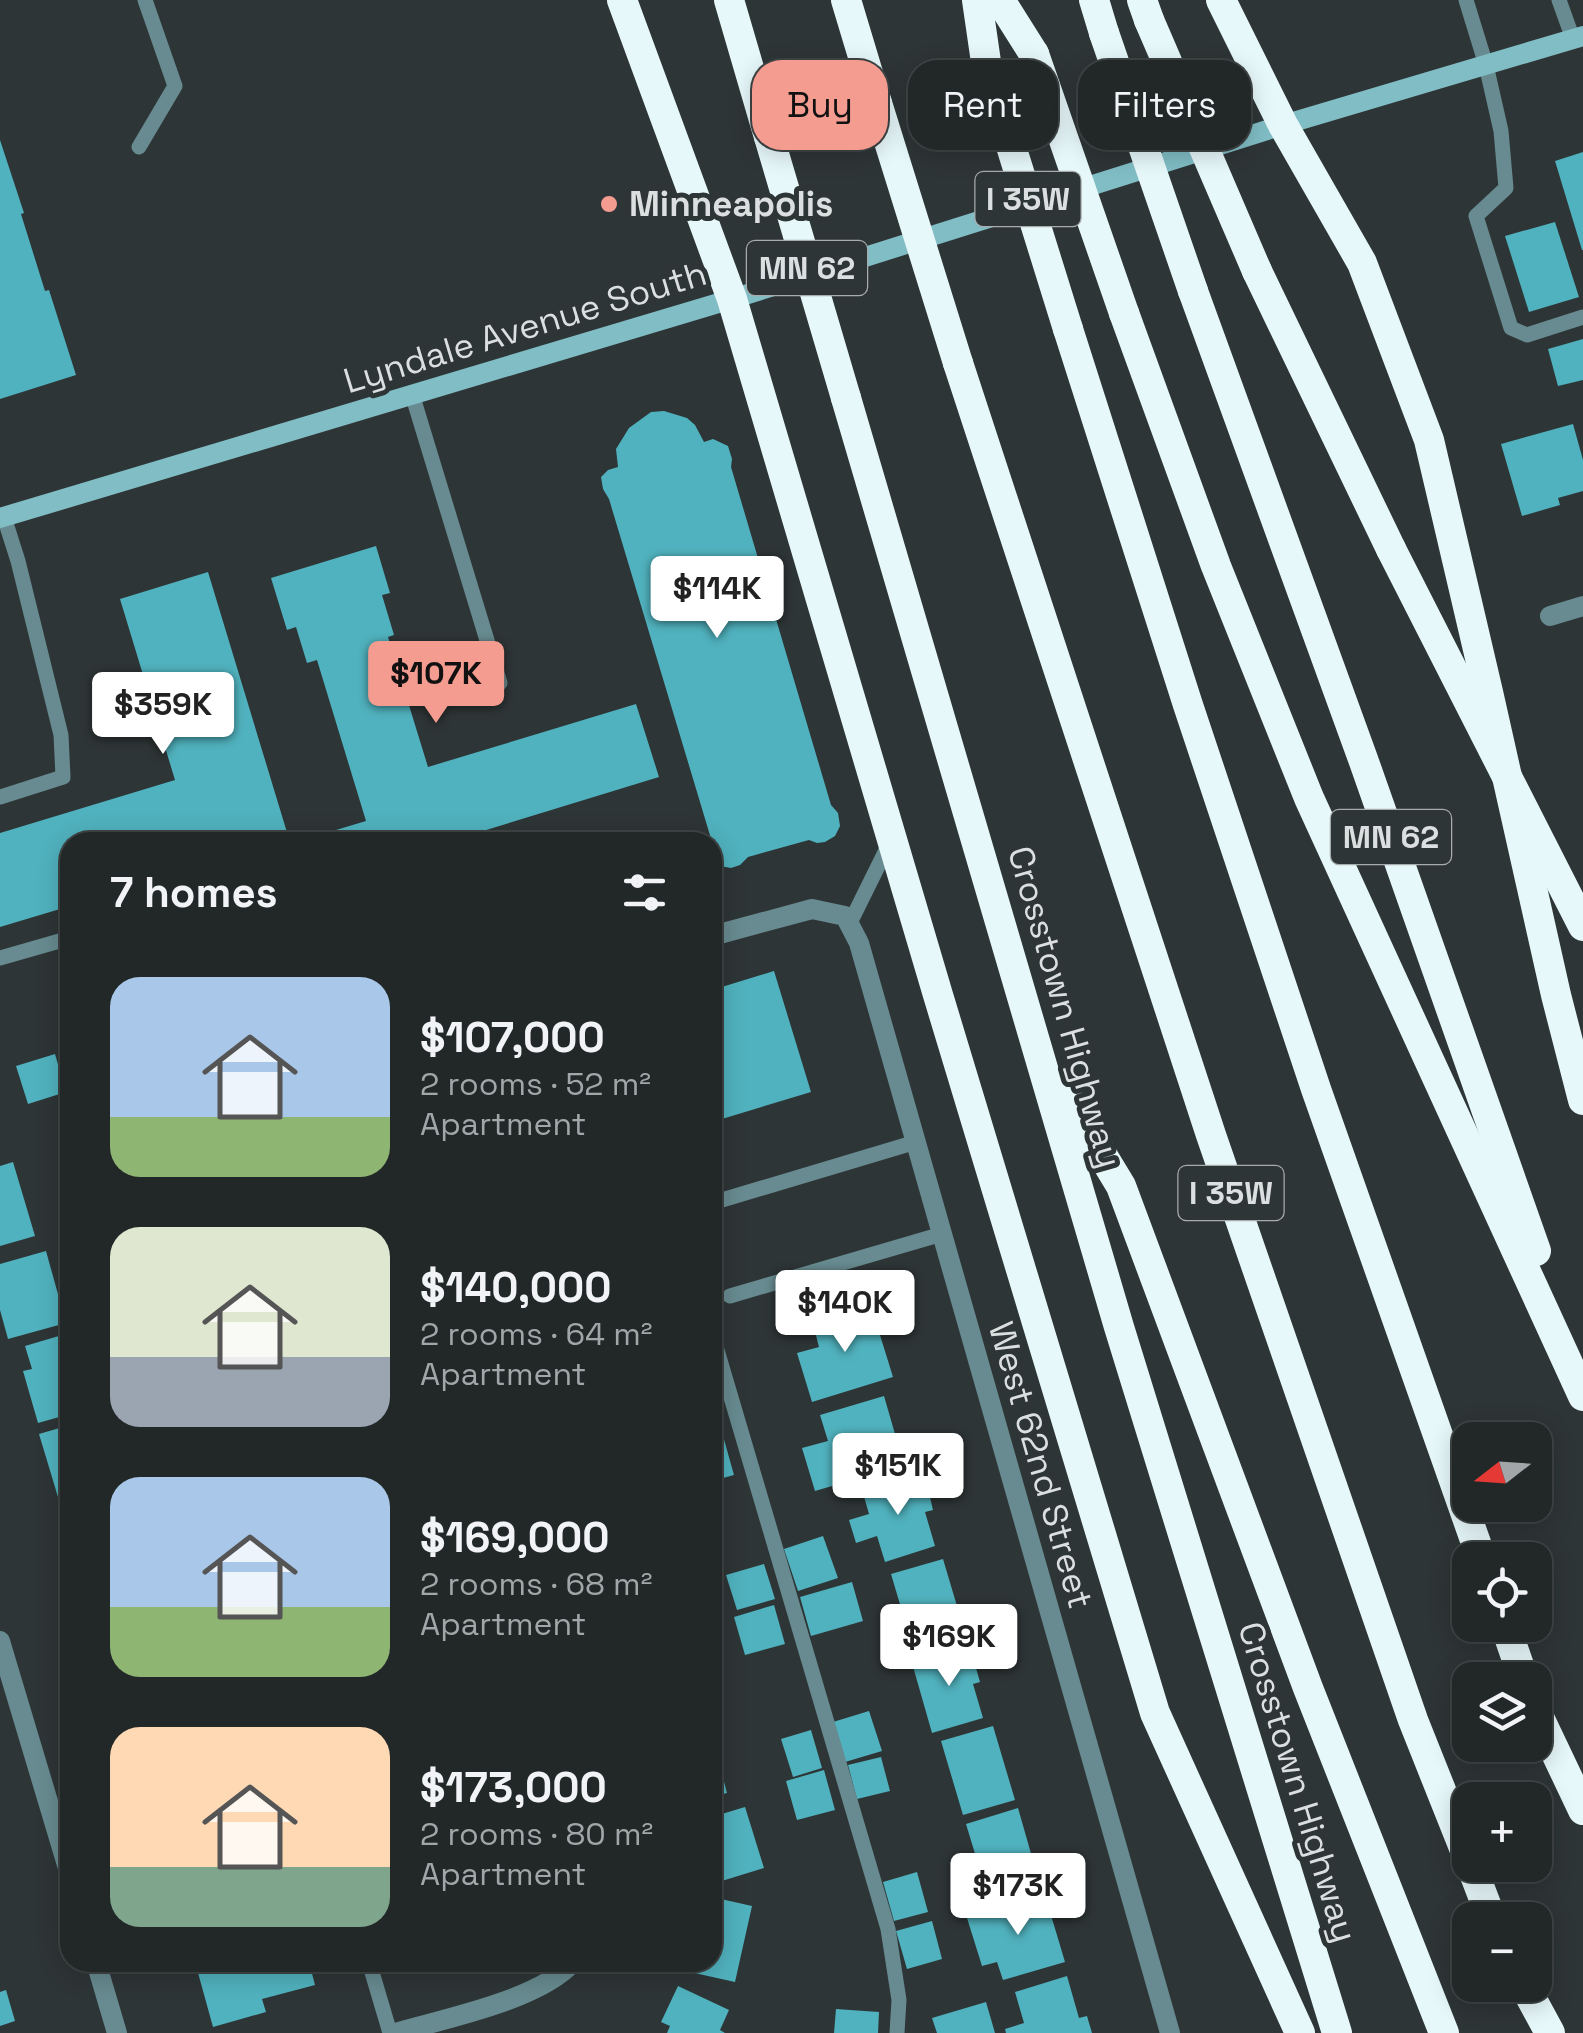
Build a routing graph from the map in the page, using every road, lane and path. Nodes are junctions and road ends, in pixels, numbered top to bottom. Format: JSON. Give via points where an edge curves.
{"nodes":[{"id":1,"x":144,"y":0,"type":"edge"},
{"id":2,"x":622,"y":0,"type":"edge"},
{"id":3,"x":729,"y":0,"type":"edge"},
{"id":4,"x":846,"y":0,"type":"edge"},
{"id":5,"x":977,"y":0,"type":"edge"},
{"id":6,"x":1000,"y":0,"type":"edge"},
{"id":7,"x":1094,"y":0,"type":"edge"},
{"id":8,"x":1221,"y":0,"type":"edge"},
{"id":9,"x":1466,"y":0,"type":"edge"},
{"id":10,"x":1559,"y":0,"type":"edge"},
{"id":11,"x":1146,"y":10,"type":"edge"},
{"id":12,"x":1578,"y":37,"type":"edge"},
{"id":13,"x":1486,"y":65,"type":"junction"},
{"id":14,"x":1283,"y":125,"type":"junction"},
{"id":15,"x":139,"y":146,"type":"dead end"},
{"id":16,"x":732,"y":298,"type":"junction"},
{"id":17,"x":1583,"y":317,"type":"edge"},
{"id":18,"x":412,"y":394,"type":"junction"},
{"id":19,"x":2,"y":518,"type":"edge"},
{"id":20,"x":1583,"y":606,"type":"edge"},
{"id":21,"x":1550,"y":616,"type":"dead end"},
{"id":22,"x":500,"y":682,"type":"dead end"},
{"id":23,"x":0,"y":797,"type":"edge"},
{"id":24,"x":892,"y":838,"type":"junction"},
{"id":25,"x":847,"y":921,"type":"junction"},
{"id":26,"x":1583,"y":926,"type":"edge"},
{"id":27,"x":722,"y":933,"type":"edge"},
{"id":28,"x":60,"y":943,"type":"edge"},
{"id":29,"x":0,"y":958,"type":"edge"},
{"id":30,"x":1039,"y":1050,"type":"junction"},
{"id":31,"x":1583,"y":1100,"type":"edge"},
{"id":32,"x":916,"y":1142,"type":"junction"},
{"id":33,"x":722,"y":1200,"type":"edge"},
{"id":34,"x":942,"y":1234,"type":"junction"},
{"id":35,"x":730,"y":1296,"type":"dead end"},
{"id":36,"x":722,"y":1367,"type":"edge"},
{"id":37,"x":1583,"y":1386,"type":"edge"},
{"id":38,"x":1583,"y":1396,"type":"edge"},
{"id":39,"x":1476,"y":1542,"type":"edge"},
{"id":40,"x":0,"y":1641,"type":"edge"},
{"id":41,"x":1552,"y":1745,"type":"edge"},
{"id":42,"x":1583,"y":1810,"type":"edge"},
{"id":43,"x":1452,"y":1819,"type":"edge"},
{"id":44,"x":60,"y":1842,"type":"edge"},
{"id":45,"x":99,"y":1972,"type":"edge"},
{"id":46,"x":372,"y":1972,"type":"edge"},
{"id":47,"x":562,"y":1972,"type":"edge"},
{"id":48,"x":1533,"y":2002,"type":"edge"},
{"id":49,"x":117,"y":2033,"type":"edge"},
{"id":50,"x":392,"y":2033,"type":"edge"},
{"id":51,"x":896,"y":2033,"type":"edge"},
{"id":52,"x":1170,"y":2033,"type":"edge"},
{"id":53,"x":1300,"y":2033,"type":"edge"},
{"id":54,"x":1337,"y":2033,"type":"edge"},
{"id":55,"x":1444,"y":2033,"type":"edge"},
{"id":56,"x":1550,"y":2033,"type":"edge"}],
"edges":[{"from":1,"to":15,"type":"lane","via":[[175,86]]},
{"from":2,"to":16,"type":"highway"},
{"from":3,"to":30,"type":"highway","name":"Crosstown Highway","number":"MN 62","bridge":true},
{"from":4,"to":43,"type":"highway","number":"I 35W","bridge":true,"via":[[1211,1135]]},
{"from":5,"to":39,"type":"highway","number":"I 35W","bridge":true,"via":[[987,69],[1188,705]]},
{"from":6,"to":38,"type":"highway","bridge":true,"via":[[1034,54],[1216,566],[1310,798]]},
{"from":7,"to":37,"type":"highway","number":"MN 62","bridge":true},
{"from":8,"to":14,"type":"highway"},
{"from":9,"to":13,"type":"lane"},
{"from":10,"to":12,"type":"lane"},
{"from":11,"to":26,"type":"highway","bridge":true,"via":[[1257,271]]},
{"from":12,"to":13,"type":"main road","name":"Lyndale Avenue South"},
{"from":13,"to":14,"type":"main road","name":"Lyndale Avenue South"},
{"from":13,"to":17,"type":"lane","via":[[1506,188],[1476,216],[1512,328],[1528,335]]},
{"from":14,"to":16,"type":"main road","name":"Lyndale Avenue South"},
{"from":14,"to":31,"type":"highway","via":[[1362,263],[1429,440]]},
{"from":16,"to":18,"type":"main road","name":"Lyndale Avenue South"},
{"from":16,"to":24,"type":"highway"},
{"from":18,"to":19,"type":"main road","name":"Lyndale Avenue South"},
{"from":18,"to":22,"type":"lane"},
{"from":19,"to":23,"type":"lane","via":[[60,734],[64,778]]},
{"from":20,"to":21,"type":"street"},
{"from":24,"to":25,"type":"lane"},
{"from":24,"to":53,"type":"highway","via":[[1155,1713]]},
{"from":25,"to":27,"type":"street","via":[[812,908]]},
{"from":25,"to":32,"type":"street","name":"West 62nd Street"},
{"from":28,"to":29,"type":"lane"},
{"from":30,"to":54,"type":"highway","name":"Crosstown Highway","number":"MN 62"},
{"from":30,"to":55,"type":"highway","via":[[1121,1186]]},
{"from":32,"to":33,"type":"lane"},
{"from":32,"to":34,"type":"street","name":"West 62nd Street"},
{"from":34,"to":35,"type":"lane"},
{"from":34,"to":52,"type":"street","name":"West 62nd Street"},
{"from":36,"to":51,"type":"lane","via":[[888,1929]]},
{"from":40,"to":44,"type":"street"},
{"from":41,"to":42,"type":"highway"},
{"from":45,"to":49,"type":"street"},
{"from":46,"to":50,"type":"lane"},
{"from":47,"to":50,"type":"street","via":[[529,1994]]},
{"from":48,"to":56,"type":"highway"}]}
